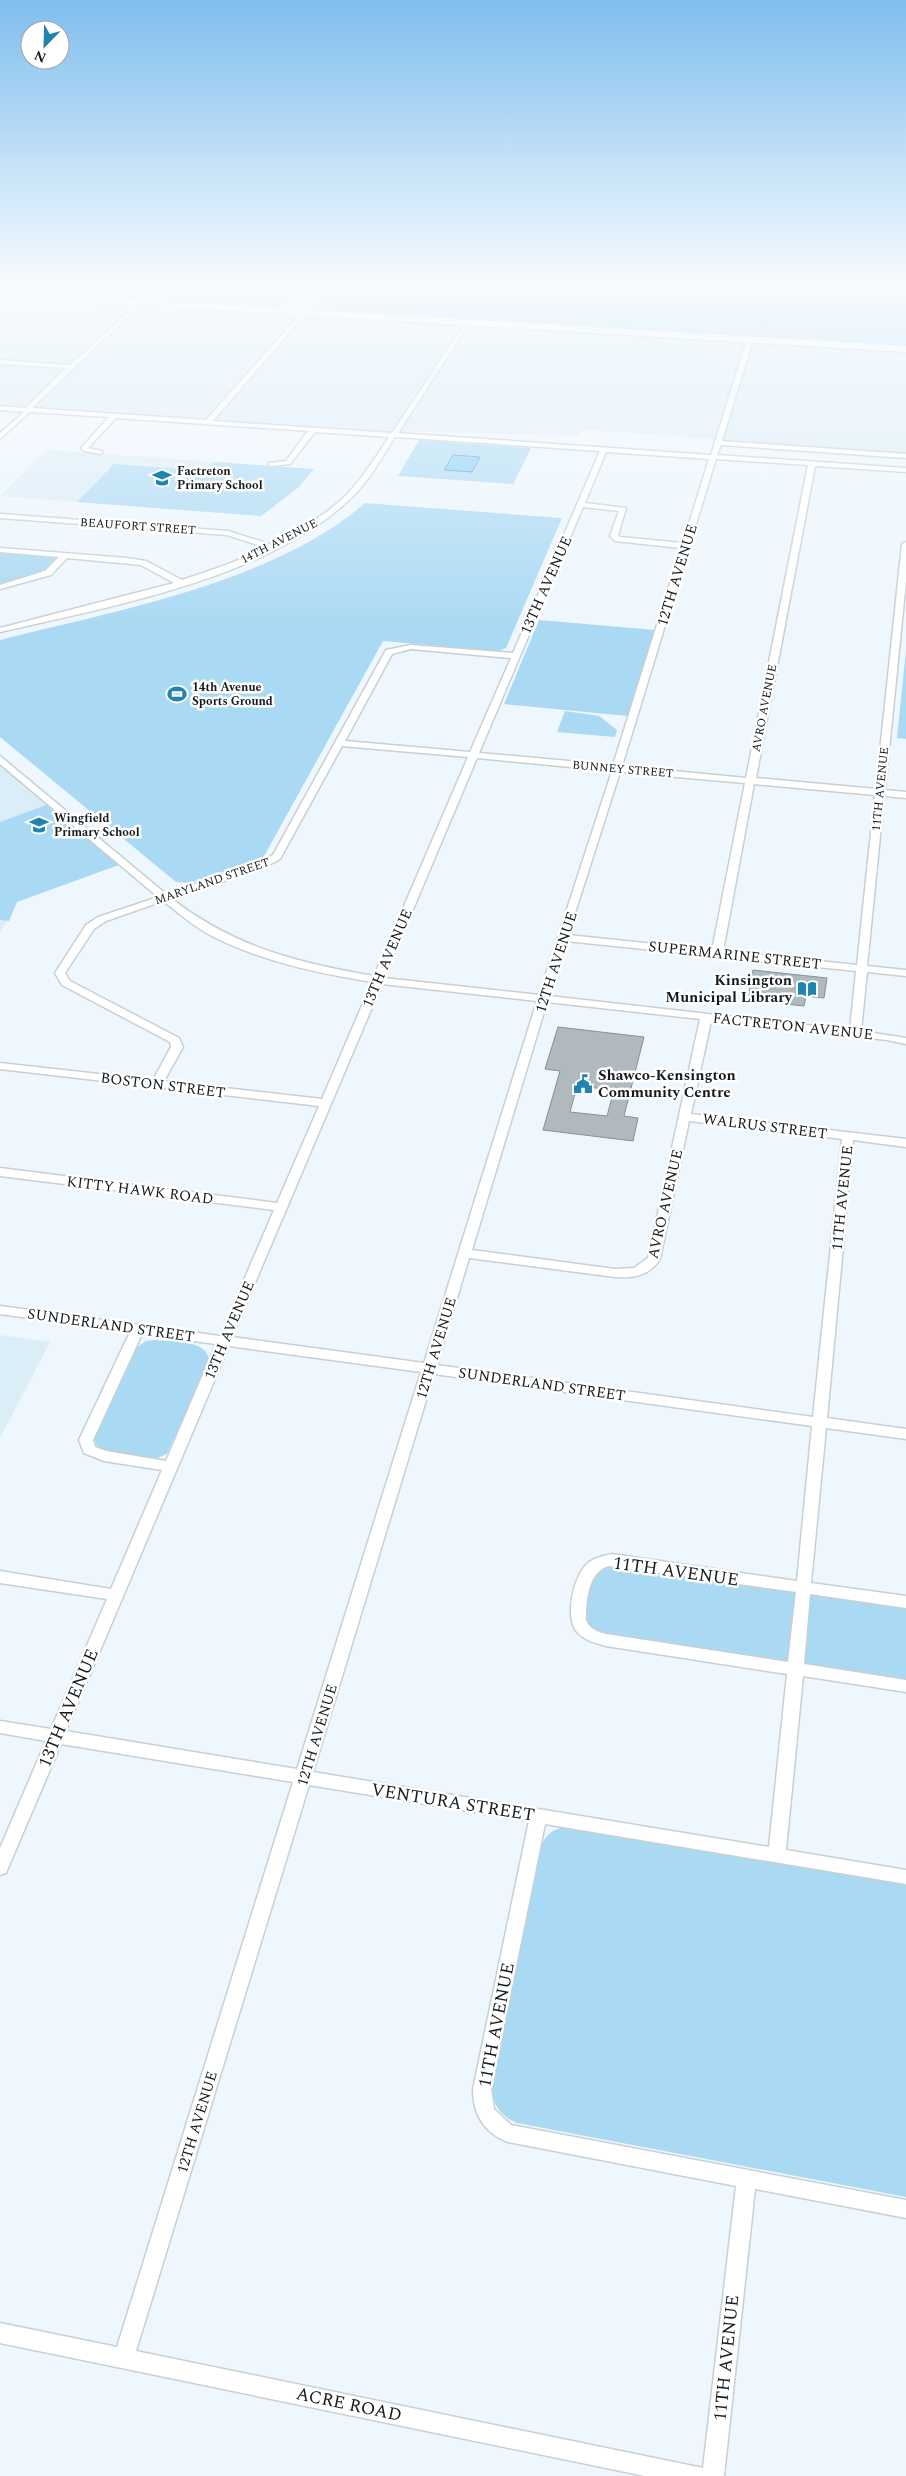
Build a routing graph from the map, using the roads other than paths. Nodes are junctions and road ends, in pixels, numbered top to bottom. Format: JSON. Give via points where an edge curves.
{"nodes":[{"id":1,"x":40,"y":398,"type":"edge"},
{"id":2,"x":229,"y":398,"type":"edge"},
{"id":3,"x":418,"y":398,"type":"edge"},
{"id":4,"x":733,"y":398,"type":"edge"},
{"id":5,"x":0,"y":408,"type":"edge"},
{"id":6,"x":28,"y":409,"type":"junction"},
{"id":7,"x":115,"y":415,"type":"junction"},
{"id":8,"x":208,"y":422,"type":"junction"},
{"id":9,"x":313,"y":429,"type":"junction"},
{"id":10,"x":394,"y":435,"type":"junction"},
{"id":11,"x":0,"y":437,"type":"edge"},
{"id":12,"x":719,"y":443,"type":"junction"},
{"id":13,"x":604,"y":449,"type":"junction"},
{"id":14,"x":100,"y":452,"type":"dead end"},
{"id":15,"x":906,"y":456,"type":"edge"},
{"id":16,"x":715,"y":457,"type":"junction"},
{"id":17,"x":271,"y":464,"type":"dead end"},
{"id":18,"x":812,"y":464,"type":"junction"},
{"id":19,"x":906,"y":470,"type":"edge"},
{"id":20,"x":581,"y":505,"type":"junction"},
{"id":21,"x":0,"y":516,"type":"edge"},
{"id":22,"x":906,"y":544,"type":"edge"},
{"id":23,"x":686,"y":546,"type":"junction"},
{"id":24,"x":273,"y":547,"type":"junction"},
{"id":25,"x":0,"y":550,"type":"edge"},
{"id":26,"x":64,"y":555,"type":"junction"},
{"id":27,"x":181,"y":583,"type":"junction"},
{"id":28,"x":0,"y":587,"type":"edge"},
{"id":29,"x":902,"y":629,"type":"edge"},
{"id":30,"x":0,"y":630,"type":"edge"},
{"id":31,"x":515,"y":656,"type":"junction"},
{"id":32,"x":340,"y":743,"type":"junction"},
{"id":33,"x":474,"y":755,"type":"junction"},
{"id":34,"x":0,"y":759,"type":"edge"},
{"id":35,"x":617,"y":768,"type":"junction"},
{"id":36,"x":750,"y":781,"type":"junction"},
{"id":37,"x":880,"y":792,"type":"junction"},
{"id":38,"x":906,"y":795,"type":"edge"},
{"id":39,"x":164,"y":897,"type":"junction"},
{"id":40,"x":564,"y":938,"type":"junction"},
{"id":41,"x":717,"y":953,"type":"junction"},
{"id":42,"x":861,"y":968,"type":"junction"},
{"id":43,"x":906,"y":973,"type":"edge"},
{"id":44,"x":378,"y":980,"type":"junction"},
{"id":45,"x":543,"y":998,"type":"junction"},
{"id":46,"x":706,"y":1016,"type":"junction"},
{"id":47,"x":854,"y":1033,"type":"junction"},
{"id":48,"x":906,"y":1041,"type":"edge"},
{"id":49,"x":0,"y":1066,"type":"edge"},
{"id":50,"x":157,"y":1084,"type":"junction"},
{"id":51,"x":325,"y":1103,"type":"junction"},
{"id":52,"x":684,"y":1116,"type":"junction"},
{"id":53,"x":848,"y":1136,"type":"junction"},
{"id":54,"x":906,"y":1143,"type":"edge"},
{"id":55,"x":0,"y":1172,"type":"edge"},
{"id":56,"x":280,"y":1208,"type":"junction"},
{"id":57,"x":466,"y":1253,"type":"junction"},
{"id":58,"x":0,"y":1310,"type":"edge"},
{"id":59,"x":138,"y":1329,"type":"junction"},
{"id":60,"x":225,"y":1341,"type":"junction"},
{"id":61,"x":430,"y":1369,"type":"junction"},
{"id":62,"x":820,"y":1422,"type":"junction"},
{"id":63,"x":906,"y":1434,"type":"edge"},
{"id":64,"x":172,"y":1467,"type":"junction"},
{"id":65,"x":0,"y":1577,"type":"edge"},
{"id":66,"x":803,"y":1588,"type":"junction"},
{"id":67,"x":116,"y":1595,"type":"junction"},
{"id":68,"x":906,"y":1602,"type":"edge"},
{"id":69,"x":794,"y":1669,"type":"junction"},
{"id":70,"x":906,"y":1686,"type":"edge"},
{"id":71,"x":0,"y":1727,"type":"edge"},
{"id":72,"x":56,"y":1737,"type":"junction"},
{"id":73,"x":304,"y":1777,"type":"junction"},
{"id":74,"x":538,"y":1816,"type":"junction"},
{"id":75,"x":777,"y":1856,"type":"junction"},
{"id":76,"x":0,"y":1868,"type":"edge"},
{"id":77,"x":906,"y":1877,"type":"edge"},
{"id":78,"x":746,"y":2180,"type":"junction"},
{"id":79,"x":906,"y":2209,"type":"edge"},
{"id":80,"x":0,"y":2333,"type":"edge"},
{"id":81,"x":124,"y":2358,"type":"junction"},
{"id":82,"x":697,"y":2476,"type":"edge"},
{"id":83,"x":714,"y":2476,"type":"edge"}],
"edges":[{"from":1,"to":6,"type":"street"},
{"from":2,"to":8,"type":"street"},
{"from":3,"to":10,"type":"street","name":"14TH AVENUE"},
{"from":4,"to":12,"type":"street","name":"12TH AVENUE"},
{"from":5,"to":6,"type":"street"},
{"from":6,"to":7,"type":"street"},
{"from":6,"to":11,"type":"street"},
{"from":7,"to":8,"type":"street"},
{"from":7,"to":14,"type":"street","via":[[84,448]]},
{"from":8,"to":9,"type":"street"},
{"from":9,"to":10,"type":"street"},
{"from":9,"to":17,"type":"street","via":[[288,463]]},
{"from":10,"to":13,"type":"street"},
{"from":10,"to":24,"type":"street","name":"14TH AVENUE","via":[[346,500],[316,523]]},
{"from":12,"to":15,"type":"street"},
{"from":12,"to":16,"type":"street","name":"12TH AVENUE"},
{"from":13,"to":16,"type":"street"},
{"from":13,"to":20,"type":"street","name":"13TH AVENUE"},
{"from":16,"to":18,"type":"street"},
{"from":16,"to":23,"type":"street","name":"12TH AVENUE"},
{"from":18,"to":19,"type":"street"},
{"from":18,"to":36,"type":"street","name":"AVRO AVENUE"},
{"from":20,"to":23,"type":"street","via":[[623,510],[614,536],[618,539]]},
{"from":20,"to":31,"type":"street","name":"13TH AVENUE"},
{"from":21,"to":24,"type":"street","name":"BEAUFORT STREET","via":[[228,533]]},
{"from":22,"to":29,"type":"street","name":"11TH AVENUE"},
{"from":23,"to":35,"type":"street","name":"12TH AVENUE"},
{"from":24,"to":27,"type":"street","name":"14TH AVENUE"},
{"from":25,"to":26,"type":"street"},
{"from":26,"to":27,"type":"street","via":[[127,560],[143,564]]},
{"from":26,"to":28,"type":"street","via":[[48,574]]},
{"from":27,"to":30,"type":"street","name":"14TH AVENUE"},
{"from":29,"to":37,"type":"street","name":"11TH AVENUE"},
{"from":31,"to":32,"type":"street","name":"MARYLAND STREET","via":[[411,647],[392,651]]},
{"from":31,"to":33,"type":"street","name":"13TH AVENUE"},
{"from":32,"to":33,"type":"street","name":"BUNNEY STREET"},
{"from":32,"to":39,"type":"street","name":"MARYLAND STREET","via":[[277,857]]},
{"from":33,"to":35,"type":"street","name":"BUNNEY STREET"},
{"from":33,"to":44,"type":"street","name":"13TH AVENUE"},
{"from":34,"to":39,"type":"street","name":"FACTRETON AVENUE"},
{"from":35,"to":36,"type":"street","name":"BUNNEY STREET"},
{"from":35,"to":40,"type":"street","name":"12TH AVENUE"},
{"from":36,"to":37,"type":"street","name":"BUNNEY STREET"},
{"from":36,"to":41,"type":"street","name":"AVRO AVENUE"},
{"from":37,"to":38,"type":"street","name":"BUNNEY STREET"},
{"from":37,"to":42,"type":"street","name":"11TH AVENUE"},
{"from":39,"to":44,"type":"street","name":"FACTRETON AVENUE","via":[[214,933],[255,950],[324,971]]},
{"from":39,"to":50,"type":"street","name":"MARYLAND STREET","via":[[95,922],[60,974],[66,983],[175,1040],[177,1047]]},
{"from":40,"to":41,"type":"street","name":"SUPERMARINE STREET"},
{"from":40,"to":45,"type":"street","name":"12TH AVENUE"},
{"from":41,"to":42,"type":"street","name":"SUPERMARINE STREET"},
{"from":42,"to":43,"type":"street","name":"SUPERMARINE STREET"},
{"from":42,"to":47,"type":"street","name":"11TH AVENUE"},
{"from":44,"to":45,"type":"street","name":"FACTRETON AVENUE"},
{"from":44,"to":51,"type":"street","name":"13TH AVENUE"},
{"from":45,"to":46,"type":"street","name":"FACTRETON AVENUE"},
{"from":45,"to":57,"type":"street","name":"12TH AVENUE"},
{"from":46,"to":47,"type":"street","name":"FACTRETON AVENUE"},
{"from":46,"to":52,"type":"street","name":"AVRO AVENUE"},
{"from":47,"to":48,"type":"street","name":"FACTRETON AVENUE"},
{"from":49,"to":50,"type":"street","name":"BOSTON STREET"},
{"from":50,"to":51,"type":"street","name":"BOSTON STREET"},
{"from":51,"to":56,"type":"street","name":"13TH AVENUE"},
{"from":52,"to":53,"type":"street","name":"WALRUS STREET"},
{"from":52,"to":57,"type":"street","name":"AVRO AVENUE","via":[[654,1259],[648,1268],[638,1273],[615,1273]]},
{"from":53,"to":54,"type":"street","name":"WALRUS STREET"},
{"from":53,"to":62,"type":"street","name":"11TH AVENUE"},
{"from":55,"to":56,"type":"street","name":"KITTY HAWK ROAD"},
{"from":56,"to":60,"type":"street","name":"13TH AVENUE"},
{"from":57,"to":61,"type":"street","name":"12TH AVENUE"},
{"from":58,"to":59,"type":"street","name":"SUNDERLAND STREET"},
{"from":59,"to":60,"type":"street","name":"SUNDERLAND STREET"},
{"from":59,"to":64,"type":"street","via":[[86,1440],[89,1450],[104,1456]]},
{"from":60,"to":61,"type":"street","name":"SUNDERLAND STREET"},
{"from":60,"to":64,"type":"street","name":"13TH AVENUE"},
{"from":61,"to":62,"type":"street","name":"SUNDERLAND STREET"},
{"from":61,"to":73,"type":"street","name":"12TH AVENUE"},
{"from":62,"to":63,"type":"street","name":"SUNDERLAND STREET"},
{"from":62,"to":66,"type":"street","name":"11TH AVENUE"},
{"from":64,"to":67,"type":"street","name":"13TH AVENUE"},
{"from":65,"to":67,"type":"street"},
{"from":66,"to":68,"type":"street","name":"11TH AVENUE"},
{"from":66,"to":69,"type":"street","name":"11TH AVENUE"},
{"from":66,"to":69,"type":"street","name":"11TH AVENUE","via":[[612,1560],[598,1564],[586,1574],[578,1611],[580,1625],[591,1636]]},
{"from":67,"to":72,"type":"street","name":"13TH AVENUE"},
{"from":69,"to":70,"type":"street","name":"11TH AVENUE"},
{"from":69,"to":75,"type":"street","name":"11TH AVENUE"},
{"from":71,"to":72,"type":"street","name":"VENTURA STREET"},
{"from":72,"to":73,"type":"street","name":"VENTURA STREET"},
{"from":72,"to":76,"type":"street","name":"13TH AVENUE"},
{"from":73,"to":74,"type":"street","name":"VENTURA STREET"},
{"from":73,"to":81,"type":"street","name":"12TH AVENUE"},
{"from":74,"to":75,"type":"street","name":"VENTURA STREET"},
{"from":74,"to":78,"type":"street","name":"11TH AVENUE","via":[[482,2089],[481,2102],[486,2115],[508,2133]]},
{"from":75,"to":77,"type":"street","name":"VENTURA STREET"},
{"from":78,"to":79,"type":"street","name":"11TH AVENUE"},
{"from":78,"to":83,"type":"street","name":"11TH AVENUE"},
{"from":80,"to":81,"type":"street","name":"ACRE ROAD"},
{"from":81,"to":82,"type":"street","name":"ACRE ROAD"}]}
